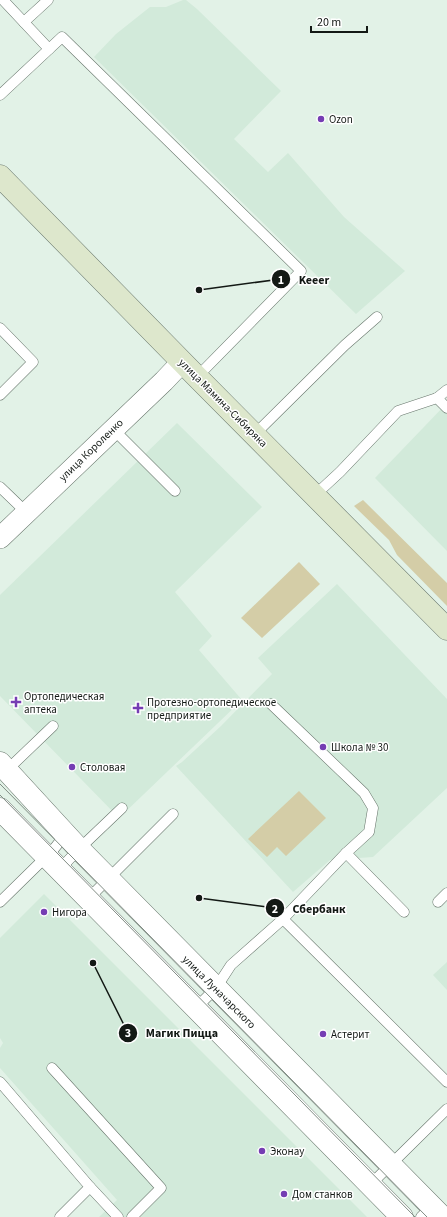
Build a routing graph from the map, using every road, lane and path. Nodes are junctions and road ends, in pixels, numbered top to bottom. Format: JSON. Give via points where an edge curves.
{"nodes":[{"id":1,"x":3,"y":0,"type":"edge"},
{"id":2,"x":48,"y":0,"type":"edge"},
{"id":3,"x":24,"y":22,"type":"junction"},
{"id":4,"x":49,"y":49,"type":"junction"},
{"id":5,"x":0,"y":95,"type":"edge"},
{"id":6,"x":0,"y":176,"type":"edge"},
{"id":7,"x":377,"y":316,"type":"dead end"},
{"id":8,"x":0,"y":328,"type":"edge"},
{"id":9,"x":182,"y":362,"type":"junction"},
{"id":10,"x":197,"y":377,"type":"junction"},
{"id":11,"x":447,"y":390,"type":"edge"},
{"id":12,"x":0,"y":395,"type":"edge"},
{"id":13,"x":437,"y":398,"type":"junction"},
{"id":14,"x":447,"y":408,"type":"edge"},
{"id":15,"x":114,"y":429,"type":"junction"},
{"id":16,"x":254,"y":435,"type":"junction"},
{"id":17,"x":0,"y":488,"type":"edge"},
{"id":18,"x":175,"y":491,"type":"dead end"},
{"id":19,"x":314,"y":496,"type":"junction"},
{"id":20,"x":27,"y":513,"type":"junction"},
{"id":21,"x":0,"y":538,"type":"edge"},
{"id":22,"x":447,"y":629,"type":"edge"},
{"id":23,"x":271,"y":704,"type":"dead end"},
{"id":24,"x":53,"y":726,"type":"dead end"},
{"id":25,"x":2,"y":770,"type":"edge"},
{"id":26,"x":122,"y":808,"type":"dead end"},
{"id":27,"x":0,"y":809,"type":"edge"},
{"id":28,"x":173,"y":814,"type":"dead end"},
{"id":29,"x":72,"y":842,"type":"junction"},
{"id":30,"x":346,"y":853,"type":"junction"},
{"id":31,"x":53,"y":863,"type":"junction"},
{"id":32,"x":108,"y":879,"type":"junction"},
{"id":33,"x":447,"y":893,"type":"edge"},
{"id":34,"x":88,"y":899,"type":"junction"},
{"id":35,"x":0,"y":902,"type":"edge"},
{"id":36,"x":438,"y":902,"type":"dead end"},
{"id":37,"x":404,"y":912,"type":"dead end"},
{"id":38,"x":283,"y":919,"type":"junction"},
{"id":39,"x":216,"y":988,"type":"junction"},
{"id":40,"x":196,"y":1008,"type":"junction"},
{"id":41,"x":52,"y":1068,"type":"dead end"},
{"id":42,"x":0,"y":1082,"type":"edge"},
{"id":43,"x":447,"y":1082,"type":"edge"},
{"id":44,"x":447,"y":1109,"type":"edge"},
{"id":45,"x":390,"y":1164,"type":"junction"},
{"id":46,"x":370,"y":1185,"type":"junction"},
{"id":47,"x":90,"y":1187,"type":"junction"},
{"id":48,"x":432,"y":1213,"type":"edge"},
{"id":49,"x":60,"y":1217,"type":"edge"},
{"id":50,"x":118,"y":1217,"type":"edge"},
{"id":51,"x":132,"y":1217,"type":"edge"},
{"id":52,"x":402,"y":1217,"type":"edge"}],
"edges":[{"from":1,"to":3,"type":"lane"},
{"from":2,"to":3,"type":"lane"},
{"from":3,"to":4,"type":"lane"},
{"from":4,"to":5,"type":"lane"},
{"from":4,"to":10,"type":"lane","via":[[62,37],[301,271]]},
{"from":6,"to":9,"type":"main road","name":"улица Мамина-Сибиряка"},
{"from":7,"to":16,"type":"lane"},
{"from":8,"to":12,"type":"lane","via":[[33,362]]},
{"from":9,"to":10,"type":"main road","name":"улица Мамина-Сибиряка"},
{"from":9,"to":15,"type":"street","name":"улица Короленко"},
{"from":10,"to":16,"type":"main road","name":"улица Мамина-Сибиряка"},
{"from":11,"to":13,"type":"lane"},
{"from":13,"to":14,"type":"lane"},
{"from":13,"to":19,"type":"lane","via":[[398,411]]},
{"from":15,"to":18,"type":"lane"},
{"from":15,"to":20,"type":"street","name":"улица Короленко"},
{"from":16,"to":19,"type":"main road","name":"улица Мамина-Сибиряка"},
{"from":17,"to":20,"type":"lane"},
{"from":19,"to":22,"type":"main road","name":"улица Мамина-Сибиряка"},
{"from":20,"to":21,"type":"street","name":"улица Короленко"},
{"from":23,"to":30,"type":"lane","via":[[364,794],[373,808],[369,832]]},
{"from":24,"to":25,"type":"lane"},
{"from":25,"to":29,"type":"street","name":"улица Луначарского"},
{"from":26,"to":29,"type":"lane"},
{"from":27,"to":31,"type":"street"},
{"from":28,"to":32,"type":"lane"},
{"from":29,"to":31,"type":"lane"},
{"from":29,"to":31,"type":"lane"},
{"from":29,"to":32,"type":"street","name":"улица Луначарского"},
{"from":30,"to":37,"type":"lane"},
{"from":30,"to":38,"type":"lane"},
{"from":31,"to":34,"type":"street"},
{"from":31,"to":35,"type":"lane"},
{"from":32,"to":34,"type":"lane"},
{"from":32,"to":39,"type":"street","name":"улица Луначарского"},
{"from":33,"to":36,"type":"lane"},
{"from":34,"to":40,"type":"street"},
{"from":38,"to":39,"type":"lane","via":[[231,965]]},
{"from":38,"to":43,"type":"lane"},
{"from":39,"to":40,"type":"lane"},
{"from":39,"to":45,"type":"street","name":"улица Луначарского"},
{"from":40,"to":46,"type":"street"},
{"from":41,"to":51,"type":"lane","via":[[161,1188]]},
{"from":42,"to":47,"type":"lane"},
{"from":44,"to":45,"type":"lane"},
{"from":45,"to":46,"type":"lane"},
{"from":45,"to":48,"type":"street","name":"улица Луначарского"},
{"from":46,"to":52,"type":"street"},
{"from":47,"to":49,"type":"lane"},
{"from":47,"to":50,"type":"lane"}]}
